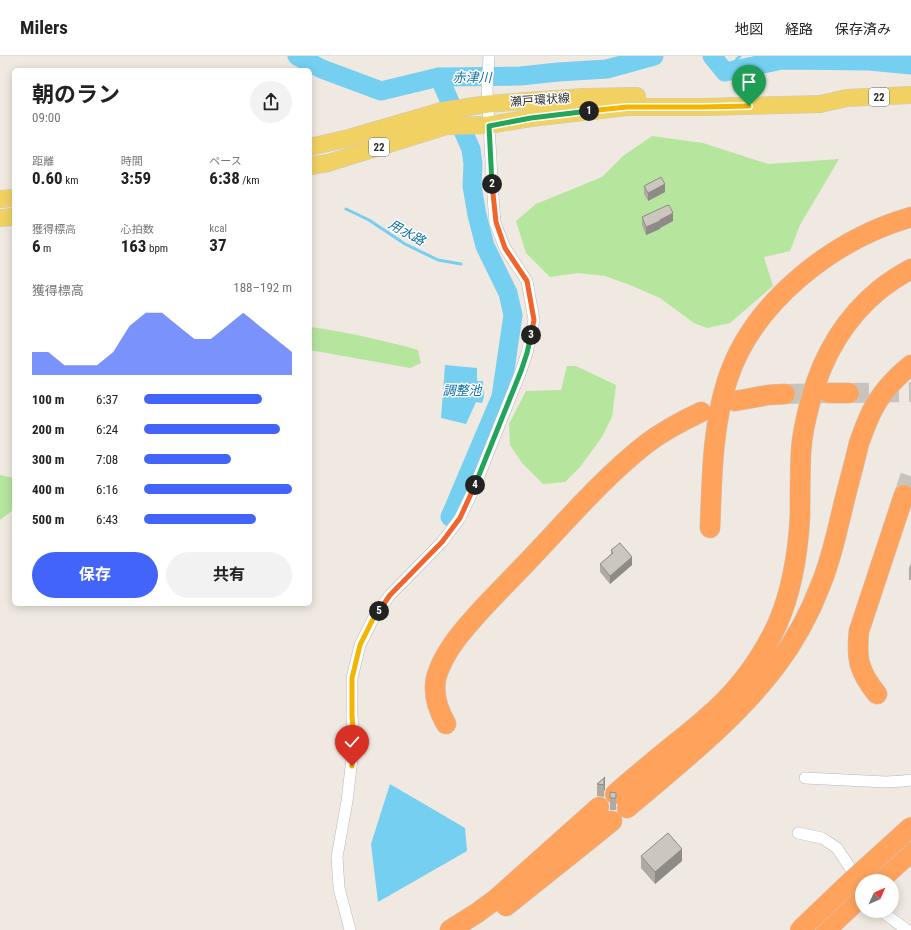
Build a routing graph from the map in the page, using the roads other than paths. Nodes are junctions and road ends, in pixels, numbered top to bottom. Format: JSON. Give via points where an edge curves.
{"nodes":[{"id":1,"x":489,"y":56,"type":"edge"},
{"id":2,"x":911,"y":95,"type":"edge"},
{"id":3,"x":487,"y":97,"type":"junction"},
{"id":4,"x":847,"y":98,"type":"junction"},
{"id":5,"x":445,"y":118,"type":"junction"},
{"id":6,"x":489,"y":126,"type":"junction"},
{"id":7,"x":312,"y":147,"type":"edge"},
{"id":8,"x":312,"y":166,"type":"edge"},
{"id":9,"x":12,"y":198,"type":"edge"},
{"id":10,"x":0,"y":199,"type":"edge"},
{"id":11,"x":12,"y":217,"type":"edge"},
{"id":12,"x":911,"y":217,"type":"edge"},
{"id":13,"x":0,"y":218,"type":"edge"},
{"id":14,"x":911,"y":269,"type":"edge"},
{"id":15,"x":902,"y":276,"type":"edge"},
{"id":16,"x":911,"y":365,"type":"edge"},
{"id":17,"x":911,"y":378,"type":"edge"},
{"id":18,"x":848,"y":393,"type":"tunnel mouth"},
{"id":19,"x":785,"y":394,"type":"tunnel mouth"},
{"id":20,"x":829,"y":394,"type":"tunnel mouth"},
{"id":21,"x":735,"y":401,"type":"dead end"},
{"id":22,"x":701,"y":412,"type":"dead end"},
{"id":23,"x":865,"y":427,"type":"junction"},
{"id":24,"x":904,"y":495,"type":"tunnel mouth"},
{"id":25,"x":710,"y":528,"type":"dead end"},
{"id":26,"x":877,"y":694,"type":"dead end"},
{"id":27,"x":446,"y":724,"type":"dead end"},
{"id":28,"x":805,"y":778,"type":"dead end"},
{"id":29,"x":911,"y":780,"type":"edge"},
{"id":30,"x":911,"y":823,"type":"edge"},
{"id":31,"x":911,"y":827,"type":"edge"},
{"id":32,"x":798,"y":833,"type":"dead end"},
{"id":33,"x":911,"y":852,"type":"edge"},
{"id":34,"x":911,"y":856,"type":"edge"},
{"id":35,"x":873,"y":861,"type":"junction"},
{"id":36,"x":887,"y":874,"type":"edge"},
{"id":37,"x":889,"y":874,"type":"edge"},
{"id":38,"x":855,"y":882,"type":"edge"},
{"id":39,"x":855,"y":900,"type":"edge"},
{"id":40,"x":891,"y":918,"type":"edge"},
{"id":41,"x":350,"y":930,"type":"edge"},
{"id":42,"x":450,"y":930,"type":"edge"},
{"id":43,"x":473,"y":930,"type":"edge"},
{"id":44,"x":800,"y":930,"type":"edge"},
{"id":45,"x":826,"y":930,"type":"edge"},
{"id":46,"x":907,"y":930,"type":"edge"}],
"edges":[{"from":1,"to":3,"type":"street"},
{"from":2,"to":4,"type":"main road","name":"瀬戸環状線","number":"22"},
{"from":3,"to":4,"type":"main road","name":"瀬戸環状線","number":"22","via":[[705,98],[821,94]]},
{"from":3,"to":5,"type":"main road","name":"瀬戸環状線","number":"22"},
{"from":3,"to":6,"type":"street"},
{"from":4,"to":6,"type":"main road","name":"瀬戸環状線","number":"22","via":[[820,104],[627,107],[531,118]]},
{"from":5,"to":6,"type":"main road","name":"瀬戸環状線","number":"22","via":[[471,126]]},
{"from":5,"to":7,"type":"main road","name":"瀬戸環状線","number":"22"},
{"from":5,"to":8,"type":"main road","name":"瀬戸環状線","number":"22","via":[[328,163]]},
{"from":6,"to":41,"type":"street","via":[[496,222],[505,248],[527,281],[534,320],[521,371],[460,518],[442,542],[390,595],[374,617],[360,645],[352,678],[354,742],[338,857],[339,888]]},
{"from":9,"to":10,"type":"main road"},
{"from":11,"to":13,"type":"main road"},
{"from":12,"to":25,"type":"highway","via":[[857,238],[820,262],[781,296],[750,333],[733,364],[717,422]]},
{"from":14,"to":15,"type":"highway"},
{"from":15,"to":23,"type":"highway","via":[[880,289],[853,315],[827,356],[815,385],[804,425],[801,451],[797,554],[784,606],[767,644],[732,693],[706,718],[647,766],[621,801],[696,749],[760,686],[790,647],[822,584]]},
{"from":16,"to":23,"type":"highway","via":[[878,400]]},
{"from":17,"to":23,"type":"highway","via":[[881,403]]},
{"from":18,"to":20,"type":"highway"},
{"from":19,"to":21,"type":"highway"},
{"from":22,"to":27,"type":"highway","via":[[665,430],[629,458],[469,624],[448,652],[435,683],[437,705]]},
{"from":24,"to":26,"type":"highway","via":[[859,631],[860,667]]},
{"from":28,"to":29,"type":"street","via":[[886,782]]},
{"from":30,"to":35,"type":"highway","bridge":true},
{"from":31,"to":35,"type":"highway","bridge":true},
{"from":32,"to":38,"type":"street","via":[[822,838],[837,848]]},
{"from":33,"to":36,"type":"highway"},
{"from":34,"to":37,"type":"highway"},
{"from":35,"to":44,"type":"highway","bridge":true},
{"from":39,"to":45,"type":"highway"},
{"from":40,"to":46,"type":"street"},
{"from":42,"to":43,"type":"highway","via":[[496,899],[606,814],[585,843]]}]}
